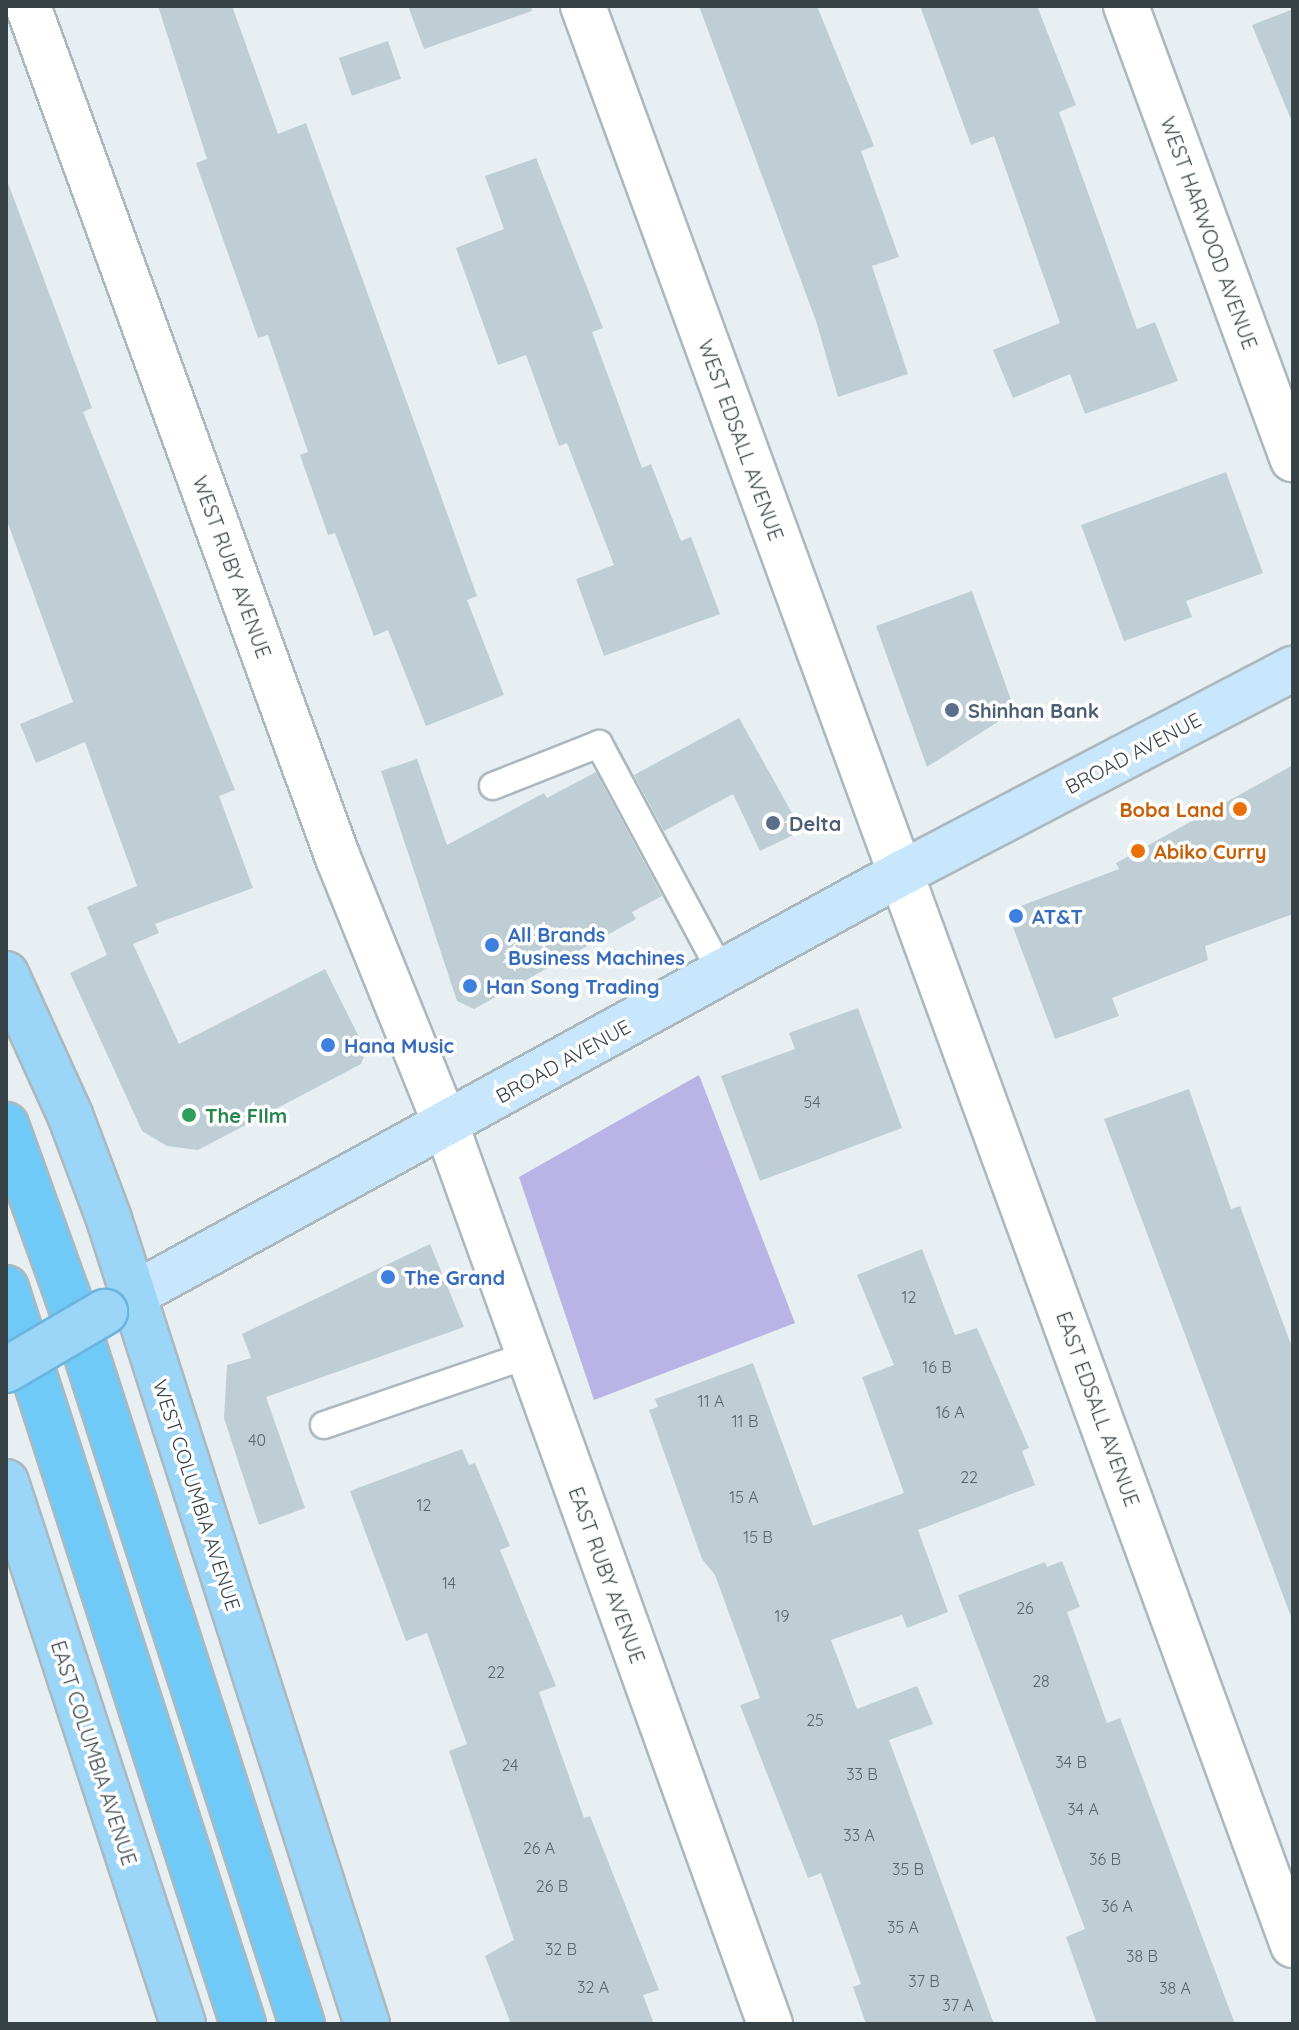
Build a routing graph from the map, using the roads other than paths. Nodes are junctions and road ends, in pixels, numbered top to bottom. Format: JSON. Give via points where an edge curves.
{"nodes":[{"id":1,"x":28,"y":6,"type":"edge"},
{"id":2,"x":583,"y":6,"type":"edge"},
{"id":3,"x":1126,"y":6,"type":"edge"},
{"id":4,"x":1293,"y":459,"type":"edge"},
{"id":5,"x":1293,"y":669,"type":"edge"},
{"id":6,"x":493,"y":786,"type":"dead end"},
{"id":7,"x":902,"y":873,"type":"junction"},
{"id":8,"x":722,"y":973,"type":"junction"},
{"id":9,"x":6,"y":974,"type":"edge"},
{"id":10,"x":6,"y":1125,"type":"edge"},
{"id":11,"x":446,"y":1125,"type":"junction"},
{"id":12,"x":6,"y":1288,"type":"edge"},
{"id":13,"x":119,"y":1303,"type":"junction"},
{"id":14,"x":529,"y":1355,"type":"junction"},
{"id":15,"x":6,"y":1370,"type":"edge"},
{"id":16,"x":324,"y":1425,"type":"dead end"},
{"id":17,"x":6,"y":1482,"type":"edge"},
{"id":18,"x":1293,"y":1945,"type":"edge"},
{"id":19,"x":183,"y":2024,"type":"edge"},
{"id":20,"x":243,"y":2024,"type":"edge"},
{"id":21,"x":302,"y":2024,"type":"edge"},
{"id":22,"x":367,"y":2024,"type":"edge"},
{"id":23,"x":770,"y":2024,"type":"edge"}],
"edges":[{"from":1,"to":11,"type":"street","name":"WEST RUBY AVENUE","via":[[338,858]]},
{"from":2,"to":7,"type":"street","name":"WEST EDSALL AVENUE"},
{"from":3,"to":4,"type":"street","name":"WEST HARWOOD AVENUE"},
{"from":5,"to":7,"type":"main road","name":"BROAD AVENUE"},
{"from":6,"to":8,"type":"lane","via":[[599,744]]},
{"from":7,"to":8,"type":"main road","name":"BROAD AVENUE"},
{"from":7,"to":18,"type":"street","name":"EAST EDSALL AVENUE"},
{"from":8,"to":11,"type":"main road","name":"BROAD AVENUE"},
{"from":9,"to":13,"type":"main road","name":"WEST COLUMBIA AVENUE","via":[[70,1115]]},
{"from":10,"to":21,"type":"highway","via":[[67,1294]]},
{"from":11,"to":13,"type":"main road","name":"BROAD AVENUE"},
{"from":11,"to":14,"type":"street","name":"EAST RUBY AVENUE"},
{"from":12,"to":20,"type":"highway"},
{"from":13,"to":15,"type":"main road","name":"BROAD AVENUE","bridge":true},
{"from":13,"to":22,"type":"main road","name":"WEST COLUMBIA AVENUE"},
{"from":14,"to":16,"type":"lane"},
{"from":14,"to":23,"type":"street","name":"EAST RUBY AVENUE"},
{"from":17,"to":19,"type":"main road","name":"EAST COLUMBIA AVENUE"}]}
